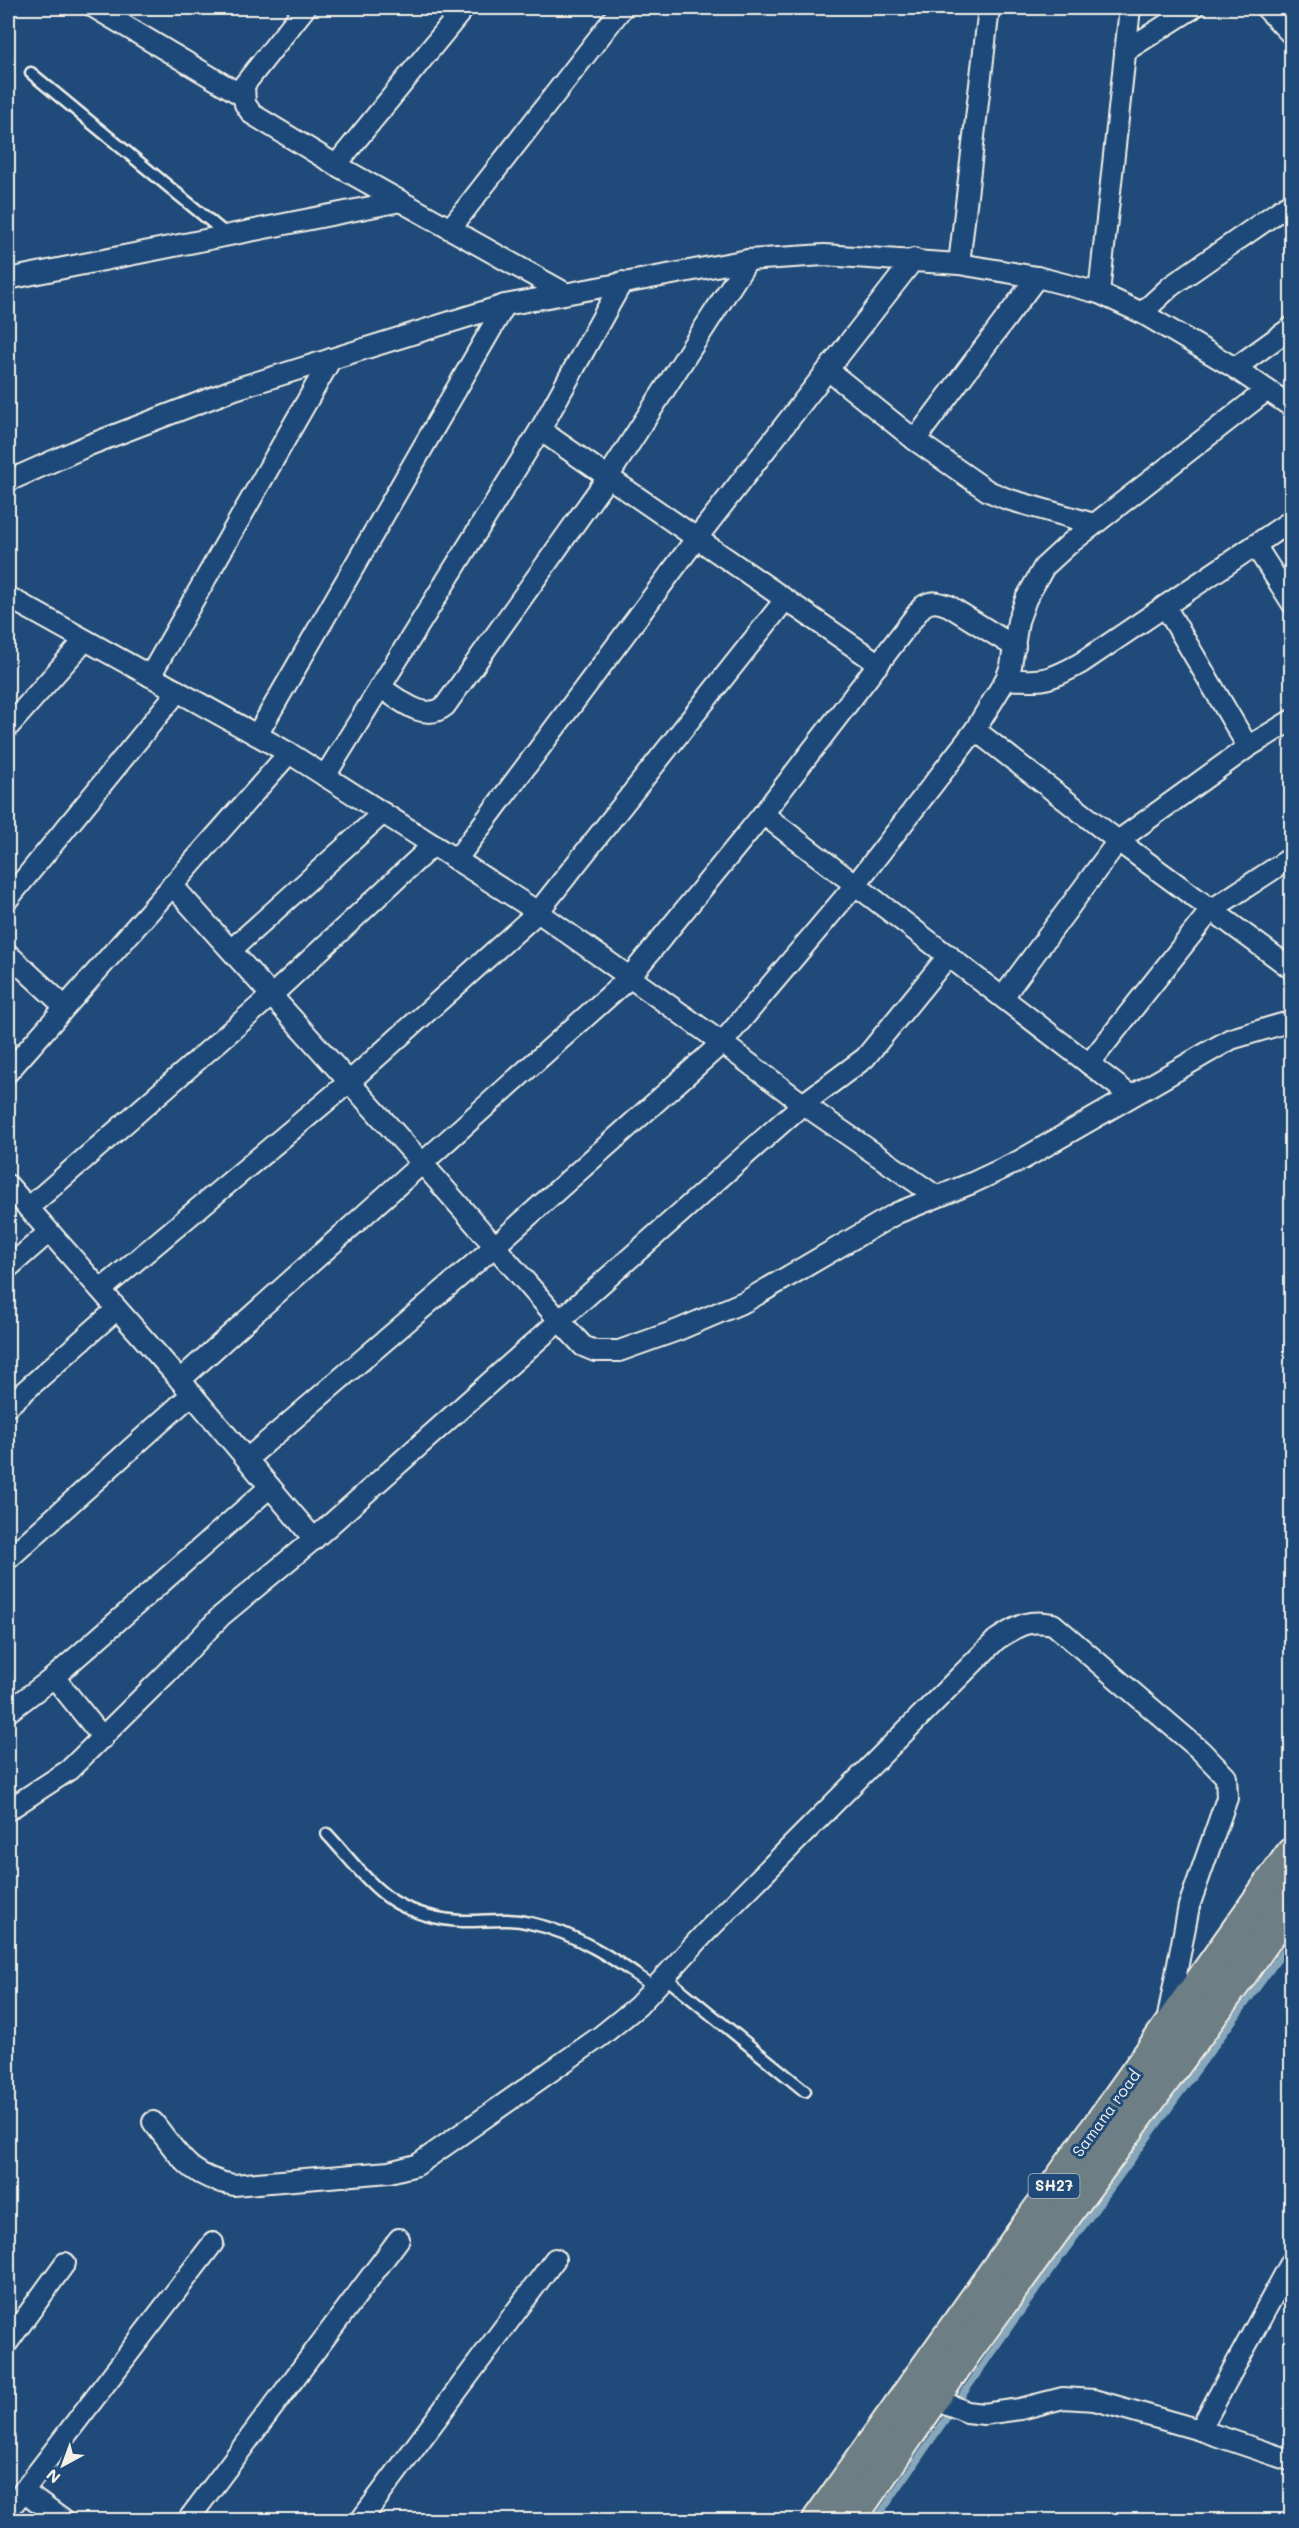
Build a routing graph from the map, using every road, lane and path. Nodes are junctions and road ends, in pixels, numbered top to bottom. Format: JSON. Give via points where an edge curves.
{"nodes":[{"id":1,"x":95,"y":8,"type":"edge"},
{"id":2,"x":306,"y":8,"type":"edge"},
{"id":3,"x":464,"y":8,"type":"edge"},
{"id":4,"x":622,"y":8,"type":"edge"},
{"id":5,"x":989,"y":8,"type":"edge"},
{"id":6,"x":1130,"y":8,"type":"edge"},
{"id":7,"x":1193,"y":8,"type":"edge"},
{"id":8,"x":1266,"y":8,"type":"edge"},
{"id":9,"x":1292,"y":34,"type":"edge"},
{"id":10,"x":1125,"y":51,"type":"junction"},
{"id":11,"x":31,"y":73,"type":"dead end"},
{"id":12,"x":243,"y":96,"type":"junction"},
{"id":13,"x":336,"y":165,"type":"junction"},
{"id":14,"x":401,"y":201,"type":"junction"},
{"id":15,"x":1292,"y":202,"type":"edge"},
{"id":16,"x":450,"y":229,"type":"junction"},
{"id":17,"x":226,"y":234,"type":"junction"},
{"id":18,"x":914,"y":259,"type":"junction"},
{"id":19,"x":748,"y":260,"type":"junction"},
{"id":20,"x":959,"y":264,"type":"junction"},
{"id":21,"x":1037,"y":277,"type":"junction"},
{"id":22,"x":8,"y":279,"type":"edge"},
{"id":23,"x":622,"y":282,"type":"junction"},
{"id":24,"x":565,"y":293,"type":"junction"},
{"id":25,"x":1099,"y":293,"type":"junction"},
{"id":26,"x":505,"y":305,"type":"junction"},
{"id":27,"x":1142,"y":314,"type":"junction"},
{"id":28,"x":1292,"y":327,"type":"edge"},
{"id":29,"x":331,"y":359,"type":"junction"},
{"id":30,"x":1235,"y":368,"type":"junction"},
{"id":31,"x":828,"y":370,"type":"junction"},
{"id":32,"x":1267,"y":390,"type":"junction"},
{"id":33,"x":1292,"y":407,"type":"edge"},
{"id":34,"x":540,"y":430,"type":"junction"},
{"id":35,"x":915,"y":440,"type":"junction"},
{"id":36,"x":608,"y":477,"type":"junction"},
{"id":37,"x":8,"y":481,"type":"edge"},
{"id":38,"x":1292,"y":520,"type":"edge"},
{"id":39,"x":1094,"y":524,"type":"junction"},
{"id":40,"x":696,"y":539,"type":"junction"},
{"id":41,"x":1255,"y":545,"type":"junction"},
{"id":42,"x":8,"y":597,"type":"edge"},
{"id":43,"x":785,"y":600,"type":"junction"},
{"id":44,"x":1292,"y":603,"type":"edge"},
{"id":45,"x":1165,"y":606,"type":"junction"},
{"id":46,"x":85,"y":640,"type":"junction"},
{"id":47,"x":1015,"y":647,"type":"junction"},
{"id":48,"x":879,"y":664,"type":"junction"},
{"id":49,"x":150,"y":676,"type":"junction"},
{"id":50,"x":1006,"y":679,"type":"junction"},
{"id":51,"x":380,"y":687,"type":"junction"},
{"id":52,"x":178,"y":691,"type":"junction"},
{"id":53,"x":1292,"y":720,"type":"edge"},
{"id":54,"x":8,"y":726,"type":"edge"},
{"id":55,"x":975,"y":730,"type":"junction"},
{"id":56,"x":257,"y":735,"type":"junction"},
{"id":57,"x":1248,"y":747,"type":"junction"},
{"id":58,"x":289,"y":753,"type":"junction"},
{"id":59,"x":326,"y":776,"type":"junction"},
{"id":60,"x":382,"y":813,"type":"junction"},
{"id":61,"x":763,"y":814,"type":"junction"},
{"id":62,"x":1118,"y":841,"type":"junction"},
{"id":63,"x":433,"y":845,"type":"junction"},
{"id":64,"x":1292,"y":857,"type":"edge"},
{"id":65,"x":456,"y":860,"type":"junction"},
{"id":66,"x":856,"y":884,"type":"junction"},
{"id":67,"x":172,"y":885,"type":"junction"},
{"id":68,"x":8,"y":899,"type":"edge"},
{"id":69,"x":1212,"y":910,"type":"junction"},
{"id":70,"x":538,"y":912,"type":"junction"},
{"id":71,"x":231,"y":950,"type":"junction"},
{"id":72,"x":8,"y":954,"type":"edge"},
{"id":73,"x":949,"y":955,"type":"junction"},
{"id":74,"x":1292,"y":969,"type":"edge"},
{"id":75,"x":629,"y":978,"type":"junction"},
{"id":76,"x":272,"y":995,"type":"junction"},
{"id":77,"x":1004,"y":997,"type":"junction"},
{"id":78,"x":64,"y":1006,"type":"junction"},
{"id":79,"x":1292,"y":1021,"type":"edge"},
{"id":80,"x":722,"y":1043,"type":"junction"},
{"id":81,"x":1089,"y":1064,"type":"junction"},
{"id":82,"x":8,"y":1072,"type":"edge"},
{"id":83,"x":349,"y":1082,"type":"junction"},
{"id":84,"x":1131,"y":1096,"type":"junction"},
{"id":85,"x":803,"y":1104,"type":"junction"},
{"id":86,"x":423,"y":1164,"type":"junction"},
{"id":87,"x":8,"y":1185,"type":"edge"},
{"id":88,"x":936,"y":1196,"type":"junction"},
{"id":89,"x":27,"y":1208,"type":"junction"},
{"id":90,"x":49,"y":1232,"type":"junction"},
{"id":91,"x":495,"y":1246,"type":"junction"},
{"id":92,"x":8,"y":1268,"type":"edge"},
{"id":93,"x":101,"y":1290,"type":"junction"},
{"id":94,"x":117,"y":1309,"type":"junction"},
{"id":95,"x":559,"y":1320,"type":"junction"},
{"id":96,"x":186,"y":1387,"type":"junction"},
{"id":97,"x":8,"y":1406,"type":"edge"},
{"id":98,"x":247,"y":1459,"type":"junction"},
{"id":99,"x":270,"y":1487,"type":"junction"},
{"id":100,"x":314,"y":1539,"type":"junction"},
{"id":101,"x":8,"y":1559,"type":"edge"},
{"id":102,"x":54,"y":1677,"type":"junction"},
{"id":103,"x":8,"y":1712,"type":"edge"},
{"id":104,"x":103,"y":1738,"type":"junction"},
{"id":105,"x":8,"y":1810,"type":"edge"},
{"id":106,"x":327,"y":1834,"type":"dead end"},
{"id":107,"x":1292,"y":1854,"type":"edge"},
{"id":108,"x":1292,"y":1901,"type":"edge"},
{"id":109,"x":660,"y":1982,"type":"junction"},
{"id":110,"x":1165,"y":2031,"type":"junction"},
{"id":111,"x":805,"y":2091,"type":"dead end"},
{"id":112,"x":153,"y":2122,"type":"dead end"},
{"id":113,"x":399,"y":2239,"type":"dead end"},
{"id":114,"x":213,"y":2243,"type":"dead end"},
{"id":115,"x":555,"y":2259,"type":"dead end"},
{"id":116,"x":1292,"y":2261,"type":"edge"},
{"id":117,"x":65,"y":2263,"type":"dead end"},
{"id":118,"x":8,"y":2342,"type":"edge"},
{"id":119,"x":933,"y":2398,"type":"junction"},
{"id":120,"x":1200,"y":2430,"type":"junction"},
{"id":121,"x":1292,"y":2461,"type":"edge"},
{"id":122,"x":23,"y":2491,"type":"junction"},
{"id":123,"x":8,"y":2511,"type":"edge"},
{"id":124,"x":63,"y":2520,"type":"edge"},
{"id":125,"x":188,"y":2520,"type":"edge"},
{"id":126,"x":361,"y":2520,"type":"edge"},
{"id":127,"x":819,"y":2520,"type":"edge"},
{"id":128,"x":849,"y":2520,"type":"edge"}],
"edges":[{"from":1,"to":12,"type":"street"},
{"from":2,"to":12,"type":"street","via":[[244,85]]},
{"from":3,"to":13,"type":"street"},
{"from":4,"to":16,"type":"street"},
{"from":5,"to":20,"type":"street"},
{"from":6,"to":10,"type":"street"},
{"from":7,"to":10,"type":"street"},
{"from":8,"to":9,"type":"street"},
{"from":10,"to":25,"type":"street"},
{"from":11,"to":17,"type":"lane"},
{"from":12,"to":13,"type":"street","via":[[252,114]]},
{"from":13,"to":14,"type":"street"},
{"from":14,"to":16,"type":"street"},
{"from":14,"to":17,"type":"street"},
{"from":15,"to":27,"type":"street","via":[[1171,286]]},
{"from":16,"to":24,"type":"street"},
{"from":17,"to":22,"type":"street"},
{"from":18,"to":19,"type":"street","via":[[824,255]]},
{"from":18,"to":20,"type":"street"},
{"from":18,"to":31,"type":"street"},
{"from":19,"to":23,"type":"street"},
{"from":19,"to":36,"type":"street"},
{"from":20,"to":21,"type":"street"},
{"from":21,"to":25,"type":"street"},
{"from":21,"to":35,"type":"street"},
{"from":23,"to":24,"type":"street"},
{"from":23,"to":34,"type":"street"},
{"from":24,"to":26,"type":"street"},
{"from":25,"to":27,"type":"street"},
{"from":26,"to":29,"type":"street"},
{"from":26,"to":56,"type":"street"},
{"from":27,"to":30,"type":"street"},
{"from":28,"to":30,"type":"street"},
{"from":29,"to":37,"type":"street","via":[[224,393]]},
{"from":29,"to":49,"type":"street"},
{"from":30,"to":32,"type":"street"},
{"from":31,"to":35,"type":"street"},
{"from":31,"to":40,"type":"street"},
{"from":32,"to":33,"type":"street"},
{"from":32,"to":39,"type":"street"},
{"from":34,"to":36,"type":"street"},
{"from":34,"to":51,"type":"street"},
{"from":35,"to":39,"type":"street","via":[[988,491]]},
{"from":36,"to":40,"type":"street"},
{"from":36,"to":51,"type":"street","via":[[445,706],[429,714]]},
{"from":38,"to":41,"type":"street"},
{"from":39,"to":47,"type":"street","via":[[1044,567],[1034,582],[1018,621]]},
{"from":40,"to":43,"type":"street"},
{"from":40,"to":65,"type":"street"},
{"from":41,"to":44,"type":"street"},
{"from":41,"to":45,"type":"street"},
{"from":42,"to":46,"type":"street"},
{"from":43,"to":48,"type":"street"},
{"from":43,"to":70,"type":"street"},
{"from":45,"to":50,"type":"street","via":[[1056,677],[1038,682]]},
{"from":45,"to":57,"type":"street"},
{"from":46,"to":49,"type":"street"},
{"from":46,"to":54,"type":"street"},
{"from":47,"to":48,"type":"street","via":[[937,602],[929,603]]},
{"from":47,"to":50,"type":"street"},
{"from":48,"to":61,"type":"street"},
{"from":49,"to":52,"type":"street"},
{"from":50,"to":55,"type":"street"},
{"from":51,"to":59,"type":"street"},
{"from":52,"to":56,"type":"street"},
{"from":52,"to":68,"type":"street"},
{"from":53,"to":57,"type":"street"},
{"from":55,"to":62,"type":"street"},
{"from":55,"to":66,"type":"street"},
{"from":56,"to":58,"type":"street"},
{"from":57,"to":62,"type":"street"},
{"from":58,"to":59,"type":"street"},
{"from":58,"to":67,"type":"street"},
{"from":59,"to":60,"type":"street"},
{"from":60,"to":63,"type":"street"},
{"from":60,"to":71,"type":"street"},
{"from":61,"to":66,"type":"street"},
{"from":61,"to":75,"type":"street"},
{"from":62,"to":69,"type":"street"},
{"from":62,"to":77,"type":"street"},
{"from":63,"to":65,"type":"street"},
{"from":63,"to":76,"type":"street"},
{"from":64,"to":69,"type":"street"},
{"from":65,"to":70,"type":"street"},
{"from":66,"to":73,"type":"street"},
{"from":66,"to":80,"type":"street"},
{"from":67,"to":71,"type":"street"},
{"from":67,"to":78,"type":"street"},
{"from":69,"to":74,"type":"street"},
{"from":69,"to":81,"type":"street"},
{"from":70,"to":75,"type":"street"},
{"from":70,"to":83,"type":"street"},
{"from":71,"to":76,"type":"street"},
{"from":72,"to":78,"type":"street"},
{"from":73,"to":77,"type":"street"},
{"from":73,"to":85,"type":"street","via":[[865,1058]]},
{"from":75,"to":80,"type":"street"},
{"from":75,"to":86,"type":"street"},
{"from":76,"to":83,"type":"street"},
{"from":76,"to":89,"type":"street"},
{"from":77,"to":81,"type":"street"},
{"from":78,"to":82,"type":"street"},
{"from":79,"to":84,"type":"street","via":[[1231,1039]]},
{"from":80,"to":85,"type":"street"},
{"from":80,"to":91,"type":"street"},
{"from":81,"to":84,"type":"street"},
{"from":83,"to":86,"type":"street"},
{"from":83,"to":93,"type":"street"},
{"from":84,"to":88,"type":"street","via":[[1021,1160]]},
{"from":85,"to":88,"type":"street"},
{"from":85,"to":95,"type":"street"},
{"from":86,"to":91,"type":"street"},
{"from":86,"to":96,"type":"street"},
{"from":87,"to":89,"type":"street"},
{"from":88,"to":95,"type":"street","via":[[897,1213],[746,1301],[618,1351],[595,1351],[584,1346]]},
{"from":89,"to":90,"type":"street"},
{"from":90,"to":92,"type":"street"},
{"from":90,"to":93,"type":"street"},
{"from":91,"to":95,"type":"street"},
{"from":91,"to":98,"type":"street"},
{"from":93,"to":94,"type":"street"},
{"from":94,"to":96,"type":"street"},
{"from":94,"to":97,"type":"street"},
{"from":95,"to":100,"type":"street"},
{"from":96,"to":98,"type":"street"},
{"from":96,"to":101,"type":"street"},
{"from":98,"to":99,"type":"street"},
{"from":99,"to":100,"type":"street"},
{"from":99,"to":102,"type":"street"},
{"from":100,"to":104,"type":"street","via":[[221,1616]]},
{"from":102,"to":103,"type":"street"},
{"from":102,"to":104,"type":"street"},
{"from":104,"to":105,"type":"street","via":[[69,1770]]},
{"from":106,"to":109,"type":"lane","via":[[395,1902],[442,1918],[530,1923],[569,1935]]},
{"from":107,"to":110,"type":"main road","name":"Samana road","number":"SH27"},
{"from":108,"to":119,"type":"main road","name":"Samana road","number":"SH27"},
{"from":109,"to":110,"type":"street","via":[[996,1640],[1034,1620],[1053,1624],[1200,1750],[1226,1777],[1227,1798],[1189,1906]]},
{"from":109,"to":111,"type":"lane"},
{"from":109,"to":112,"type":"street","via":[[601,2036],[417,2165],[389,2172],[234,2185],[198,2173]]},
{"from":110,"to":127,"type":"main road","name":"Samana road","number":"SH27"},
{"from":113,"to":125,"type":"street"},
{"from":114,"to":122,"type":"street"},
{"from":115,"to":126,"type":"street"},
{"from":116,"to":120,"type":"street"},
{"from":117,"to":118,"type":"street"},
{"from":119,"to":120,"type":"street","via":[[967,2412],[984,2414],[1078,2397]]},
{"from":119,"to":128,"type":"main road","name":"Samana road","number":"SH27"},
{"from":120,"to":121,"type":"street"},
{"from":122,"to":123,"type":"street"},
{"from":122,"to":124,"type":"street"}]}
